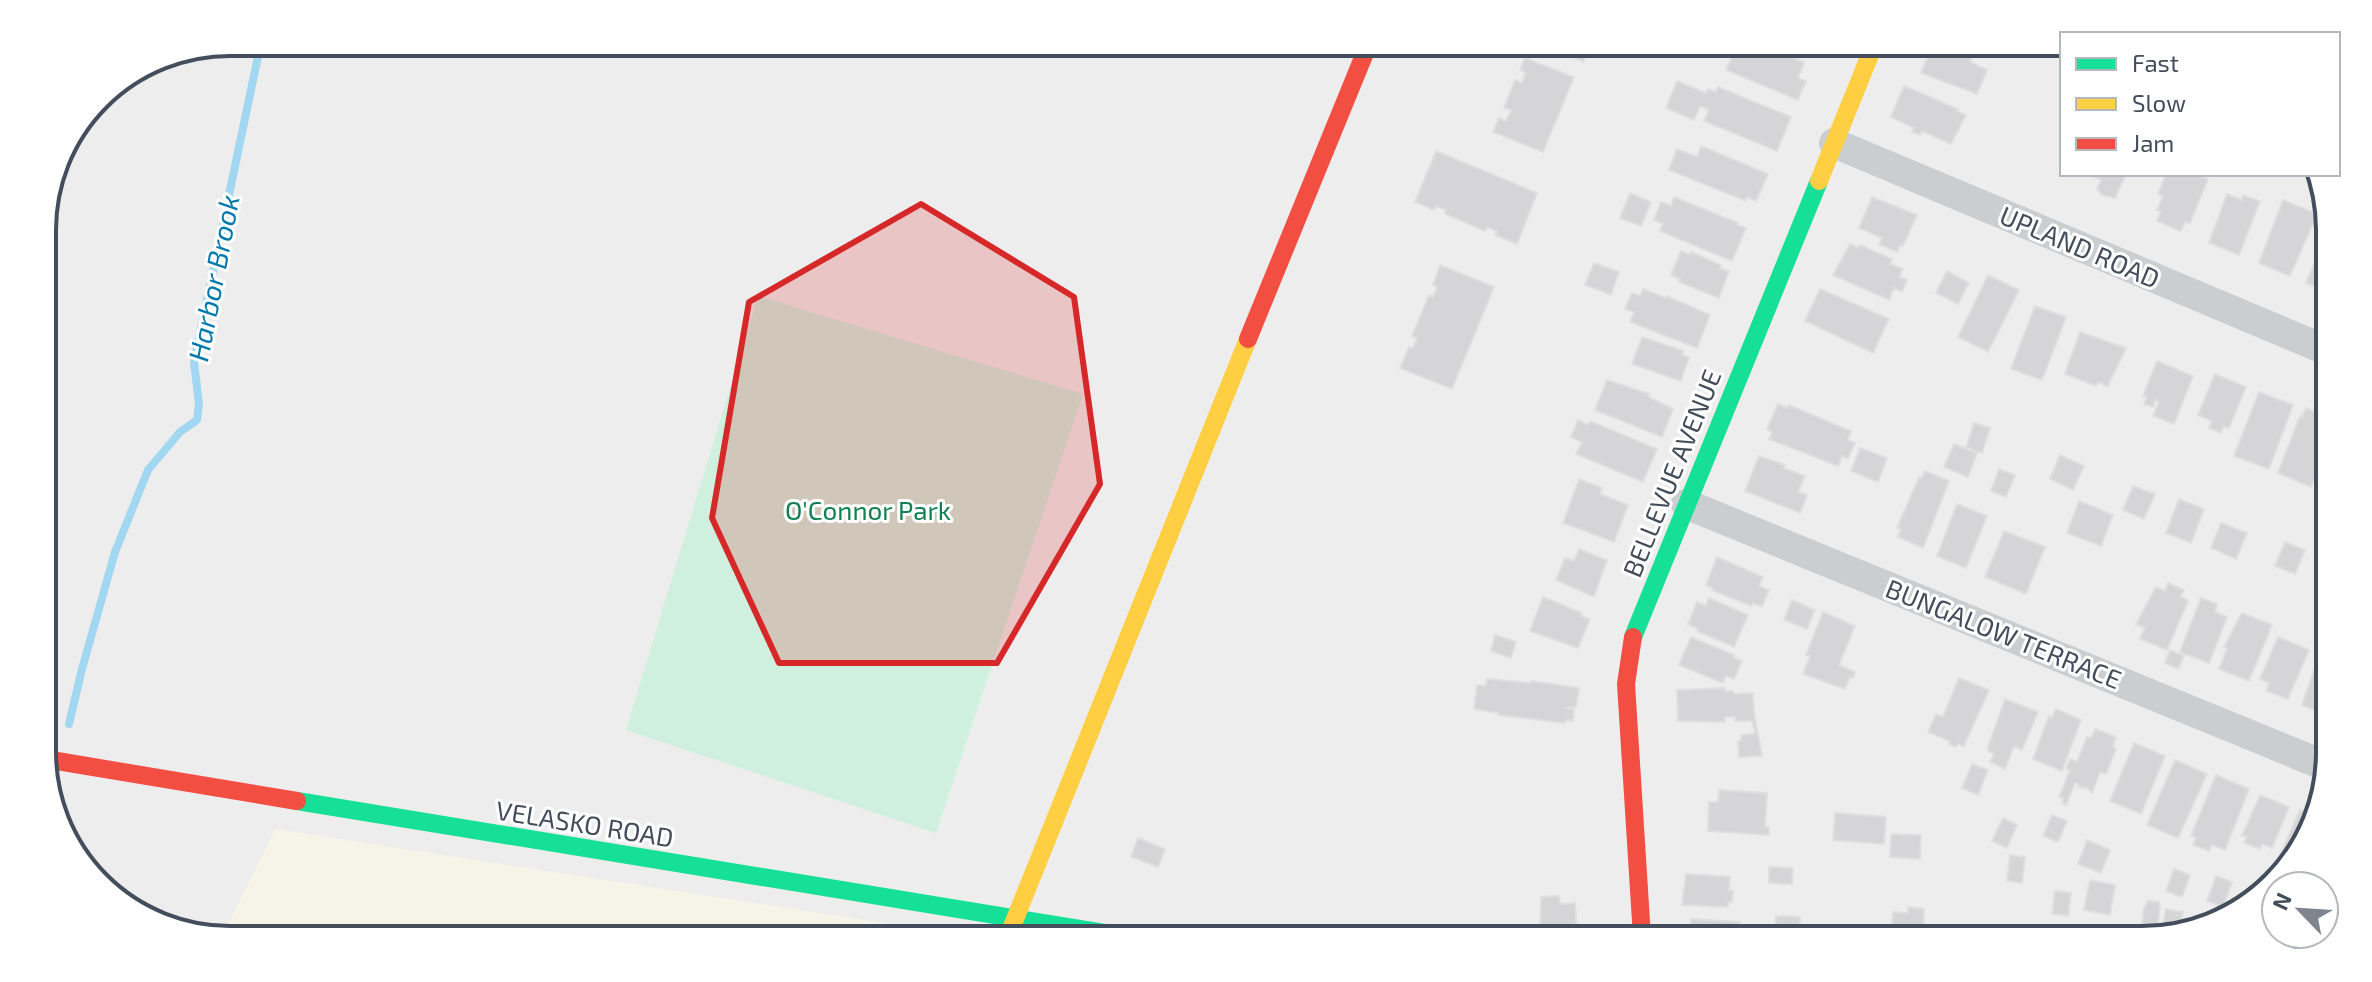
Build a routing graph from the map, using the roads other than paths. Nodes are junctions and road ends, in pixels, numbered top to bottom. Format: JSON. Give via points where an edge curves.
{"nodes":[{"id":1,"x":1364,"y":56,"type":"edge"},
{"id":2,"x":1870,"y":56,"type":"edge"},
{"id":3,"x":1834,"y":143,"type":"junction"},
{"id":4,"x":2316,"y":346,"type":"edge"},
{"id":5,"x":1686,"y":504,"type":"junction"},
{"id":6,"x":56,"y":761,"type":"edge"},
{"id":7,"x":2316,"y":762,"type":"edge"},
{"id":8,"x":1012,"y":926,"type":"edge"},
{"id":9,"x":1641,"y":926,"type":"edge"}],
"edges":[{"from":1,"to":8,"type":"street"},
{"from":2,"to":3,"type":"street","name":"BELLEVUE AVENUE"},
{"from":3,"to":4,"type":"street","name":"UPLAND ROAD"},
{"from":3,"to":5,"type":"street","name":"BELLEVUE AVENUE"},
{"from":5,"to":7,"type":"street","name":"BUNGALOW TERRACE"},
{"from":5,"to":9,"type":"street","name":"BELLEVUE AVENUE","via":[[1631,643],[1626,684]]},
{"from":6,"to":8,"type":"street","name":"VELASKO ROAD"}]}
